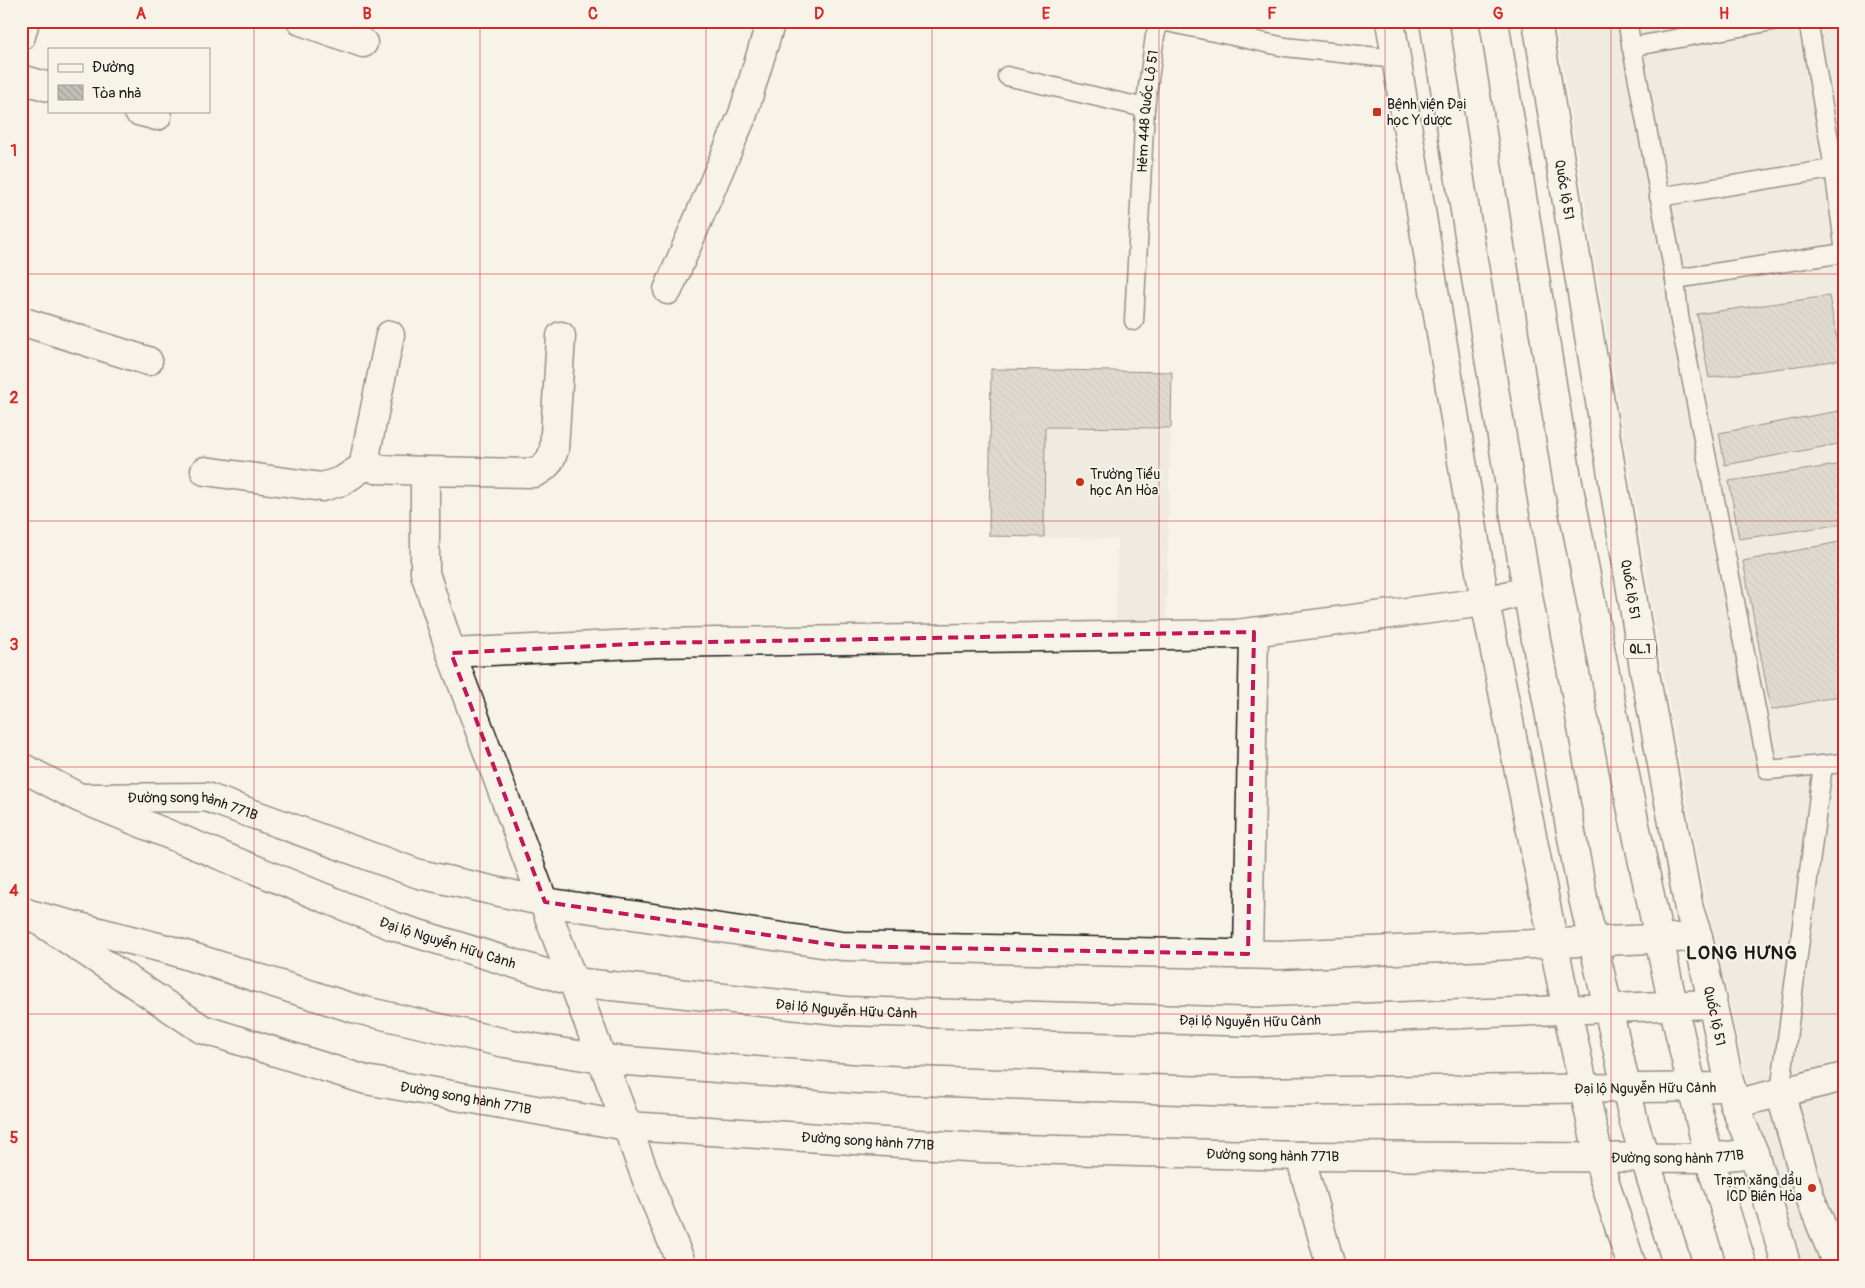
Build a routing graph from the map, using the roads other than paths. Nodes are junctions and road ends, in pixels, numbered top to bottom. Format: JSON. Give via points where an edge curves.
{"nodes":[{"id":1,"x":25,"y":21,"type":"edge"},
{"id":2,"x":301,"y":21,"type":"edge"},
{"id":3,"x":771,"y":21,"type":"edge"},
{"id":4,"x":1390,"y":21,"type":"edge"},
{"id":5,"x":1434,"y":21,"type":"edge"},
{"id":6,"x":1494,"y":21,"type":"edge"},
{"id":7,"x":1537,"y":21,"type":"edge"},
{"id":8,"x":1627,"y":21,"type":"edge"},
{"id":9,"x":1774,"y":21,"type":"edge"},
{"id":10,"x":1808,"y":21,"type":"edge"},
{"id":11,"x":21,"y":36,"type":"edge"},
{"id":12,"x":363,"y":44,"type":"dead end"},
{"id":13,"x":1630,"y":48,"type":"junction"},
{"id":14,"x":1396,"y":59,"type":"junction"},
{"id":15,"x":1007,"y":76,"type":"dead end"},
{"id":16,"x":21,"y":79,"type":"edge"},
{"id":17,"x":48,"y":87,"type":"edge"},
{"id":18,"x":1145,"y":108,"type":"junction"},
{"id":19,"x":1839,"y":168,"type":"edge"},
{"id":20,"x":1659,"y":197,"type":"junction"},
{"id":21,"x":1844,"y":245,"type":"edge"},
{"id":22,"x":1844,"y":253,"type":"edge"},
{"id":23,"x":1675,"y":279,"type":"junction"},
{"id":24,"x":668,"y":290,"type":"dead end"},
{"id":25,"x":21,"y":321,"type":"edge"},
{"id":26,"x":1134,"y":321,"type":"dead end"},
{"id":27,"x":390,"y":335,"type":"dead end"},
{"id":28,"x":561,"y":336,"type":"dead end"},
{"id":29,"x":148,"y":361,"type":"dead end"},
{"id":30,"x":369,"y":463,"type":"junction"},
{"id":31,"x":205,"y":471,"type":"dead end"},
{"id":32,"x":425,"y":471,"type":"junction"},
{"id":33,"x":1527,"y":590,"type":"junction"},
{"id":34,"x":1485,"y":602,"type":"junction"},
{"id":35,"x":1254,"y":632,"type":"junction"},
{"id":36,"x":452,"y":653,"type":"junction"},
{"id":37,"x":1844,"y":764,"type":"edge"},
{"id":38,"x":1823,"y":765,"type":"junction"},
{"id":39,"x":21,"y":768,"type":"edge"},
{"id":40,"x":80,"y":798,"type":"junction"},
{"id":41,"x":545,"y":902,"type":"junction"},
{"id":42,"x":25,"y":912,"type":"edge"},
{"id":43,"x":1698,"y":938,"type":"junction"},
{"id":44,"x":1659,"y":939,"type":"junction"},
{"id":45,"x":1593,"y":942,"type":"junction"},
{"id":46,"x":1553,"y":943,"type":"junction"},
{"id":47,"x":1248,"y":954,"type":"junction"},
{"id":48,"x":574,"y":982,"type":"junction"},
{"id":49,"x":1712,"y":1004,"type":"junction"},
{"id":50,"x":1673,"y":1005,"type":"junction"},
{"id":51,"x":1608,"y":1008,"type":"junction"},
{"id":52,"x":1567,"y":1010,"type":"junction"},
{"id":53,"x":602,"y":1058,"type":"junction"},
{"id":54,"x":1844,"y":1077,"type":"edge"},
{"id":55,"x":1693,"y":1087,"type":"junction"},
{"id":56,"x":1584,"y":1088,"type":"junction"},
{"id":57,"x":1626,"y":1088,"type":"junction"},
{"id":58,"x":1780,"y":1092,"type":"junction"},
{"id":59,"x":1733,"y":1096,"type":"junction"},
{"id":60,"x":627,"y":1126,"type":"junction"},
{"id":61,"x":1754,"y":1153,"type":"junction"},
{"id":62,"x":1300,"y":1156,"type":"junction"},
{"id":63,"x":1599,"y":1158,"type":"junction"},
{"id":64,"x":1645,"y":1158,"type":"junction"},
{"id":65,"x":1709,"y":1158,"type":"junction"},
{"id":66,"x":683,"y":1267,"type":"edge"},
{"id":67,"x":1331,"y":1267,"type":"edge"},
{"id":68,"x":1632,"y":1267,"type":"edge"},
{"id":69,"x":1678,"y":1267,"type":"edge"},
{"id":70,"x":1743,"y":1267,"type":"edge"},
{"id":71,"x":1787,"y":1267,"type":"edge"},
{"id":72,"x":1838,"y":1267,"type":"edge"}],
"edges":[{"from":1,"to":11,"type":"main road"},
{"from":2,"to":12,"type":"main road"},
{"from":3,"to":24,"type":"main road","via":[[743,114]]},
{"from":4,"to":14,"type":"main road"},
{"from":5,"to":33,"type":"main road"},
{"from":6,"to":44,"type":"main road","via":[[1566,478]]},
{"from":7,"to":43,"type":"main road","name":"Quốc lộ 51","number":"QL.1","via":[[1644,668],[1689,909]]},
{"from":8,"to":13,"type":"lane"},
{"from":9,"to":13,"type":"lane"},
{"from":10,"to":19,"type":"lane"},
{"from":13,"to":20,"type":"lane"},
{"from":14,"to":18,"type":"lane","name":"Hẻm 448 Quốc Lộ 51","via":[[1285,47],[1160,23],[1155,36]]},
{"from":14,"to":34,"type":"main road"},
{"from":15,"to":18,"type":"lane"},
{"from":16,"to":17,"type":"main road"},
{"from":18,"to":26,"type":"lane","name":"Hẻm 448 Quốc Lộ 51"},
{"from":19,"to":20,"type":"lane"},
{"from":19,"to":21,"type":"lane"},
{"from":20,"to":23,"type":"lane"},
{"from":22,"to":23,"type":"lane"},
{"from":23,"to":38,"type":"lane","via":[[1679,316],[1768,770]]},
{"from":25,"to":29,"type":"main road"},
{"from":27,"to":30,"type":"main road","via":[[365,457]]},
{"from":28,"to":32,"type":"main road","via":[[554,450],[550,462],[542,470],[534,473]]},
{"from":30,"to":31,"type":"main road","via":[[342,481],[322,487]]},
{"from":30,"to":32,"type":"main road","via":[[376,469]]},
{"from":32,"to":36,"type":"main road","via":[[425,573]]},
{"from":33,"to":34,"type":"main road"},
{"from":33,"to":45,"type":"main road"},
{"from":34,"to":35,"type":"main road"},
{"from":34,"to":46,"type":"main road"},
{"from":35,"to":36,"type":"main road","via":[[655,643]]},
{"from":35,"to":47,"type":"main road"},
{"from":36,"to":41,"type":"main road"},
{"from":37,"to":38,"type":"lane"},
{"from":38,"to":58,"type":"lane"},
{"from":39,"to":40,"type":"main road","name":"Đại lộ Nguyễn Hữu Cảnh"},
{"from":40,"to":41,"type":"main road","name":"Đường song hành 771B","via":[[206,797],[419,874]]},
{"from":40,"to":48,"type":"main road","name":"Đại lộ Nguyễn Hữu Cảnh","via":[[393,926]]},
{"from":41,"to":47,"type":"main road","name":"Đường song hành 771B","via":[[842,946]]},
{"from":41,"to":48,"type":"main road"},
{"from":42,"to":53,"type":"main road","name":"Đại lộ Nguyễn Hữu Cảnh","via":[[170,950],[356,1009],[505,1043]]},
{"from":42,"to":60,"type":"main road","name":"Đường song hành 771B","via":[[202,1029],[366,1080]]},
{"from":43,"to":44,"type":"main road","name":"Đường song hành 771B"},
{"from":43,"to":49,"type":"main road","name":"Quốc lộ 51","number":"QL.1"},
{"from":44,"to":45,"type":"main road","name":"Đường song hành 771B"},
{"from":44,"to":50,"type":"main road"},
{"from":45,"to":46,"type":"main road","name":"Đường song hành 771B"},
{"from":45,"to":51,"type":"main road"},
{"from":46,"to":47,"type":"main road","name":"Đường song hành 771B"},
{"from":46,"to":52,"type":"main road"},
{"from":48,"to":52,"type":"main road","name":"Đại lộ Nguyễn Hữu Cảnh","via":[[865,1012],[1260,1022]]},
{"from":48,"to":53,"type":"main road"},
{"from":49,"to":50,"type":"main road","name":"Đại lộ Nguyễn Hữu Cảnh"},
{"from":49,"to":59,"type":"main road","name":"Quốc lộ 51","number":"QL.1"},
{"from":50,"to":51,"type":"main road","name":"Đại lộ Nguyễn Hữu Cảnh"},
{"from":50,"to":55,"type":"main road"},
{"from":51,"to":52,"type":"main road","name":"Đại lộ Nguyễn Hữu Cảnh"},
{"from":51,"to":57,"type":"main road"},
{"from":52,"to":56,"type":"main road"},
{"from":53,"to":56,"type":"main road","name":"Đại lộ Nguyễn Hữu Cảnh","via":[[858,1079],[1240,1092]]},
{"from":53,"to":60,"type":"main road"},
{"from":54,"to":58,"type":"main road","name":"Đại lộ Nguyễn Hữu Cảnh"},
{"from":55,"to":57,"type":"main road","name":"Đại lộ Nguyễn Hữu Cảnh"},
{"from":55,"to":59,"type":"main road","name":"Đại lộ Nguyễn Hữu Cảnh"},
{"from":55,"to":65,"type":"main road"},
{"from":56,"to":57,"type":"main road","name":"Đại lộ Nguyễn Hữu Cảnh"},
{"from":56,"to":63,"type":"main road"},
{"from":57,"to":64,"type":"main road"},
{"from":58,"to":59,"type":"main road","name":"Đại lộ Nguyễn Hữu Cảnh"},
{"from":58,"to":72,"type":"main road","via":[[1810,1197]]},
{"from":59,"to":61,"type":"main road","name":"Quốc lộ 51","number":"QL.1"},
{"from":60,"to":62,"type":"main road","name":"Đường song hành 771B","via":[[982,1148]]},
{"from":60,"to":66,"type":"main road"},
{"from":61,"to":65,"type":"main road","name":"Đường song hành 771B"},
{"from":61,"to":71,"type":"main road","name":"Quốc lộ 51","number":"QL.1"},
{"from":62,"to":63,"type":"main road","name":"Đường song hành 771B"},
{"from":62,"to":67,"type":"main road"},
{"from":63,"to":64,"type":"main road","name":"Đường song hành 771B"},
{"from":63,"to":68,"type":"main road"},
{"from":64,"to":65,"type":"main road","name":"Đường song hành 771B"},
{"from":64,"to":69,"type":"main road"},
{"from":65,"to":70,"type":"main road"}]}
